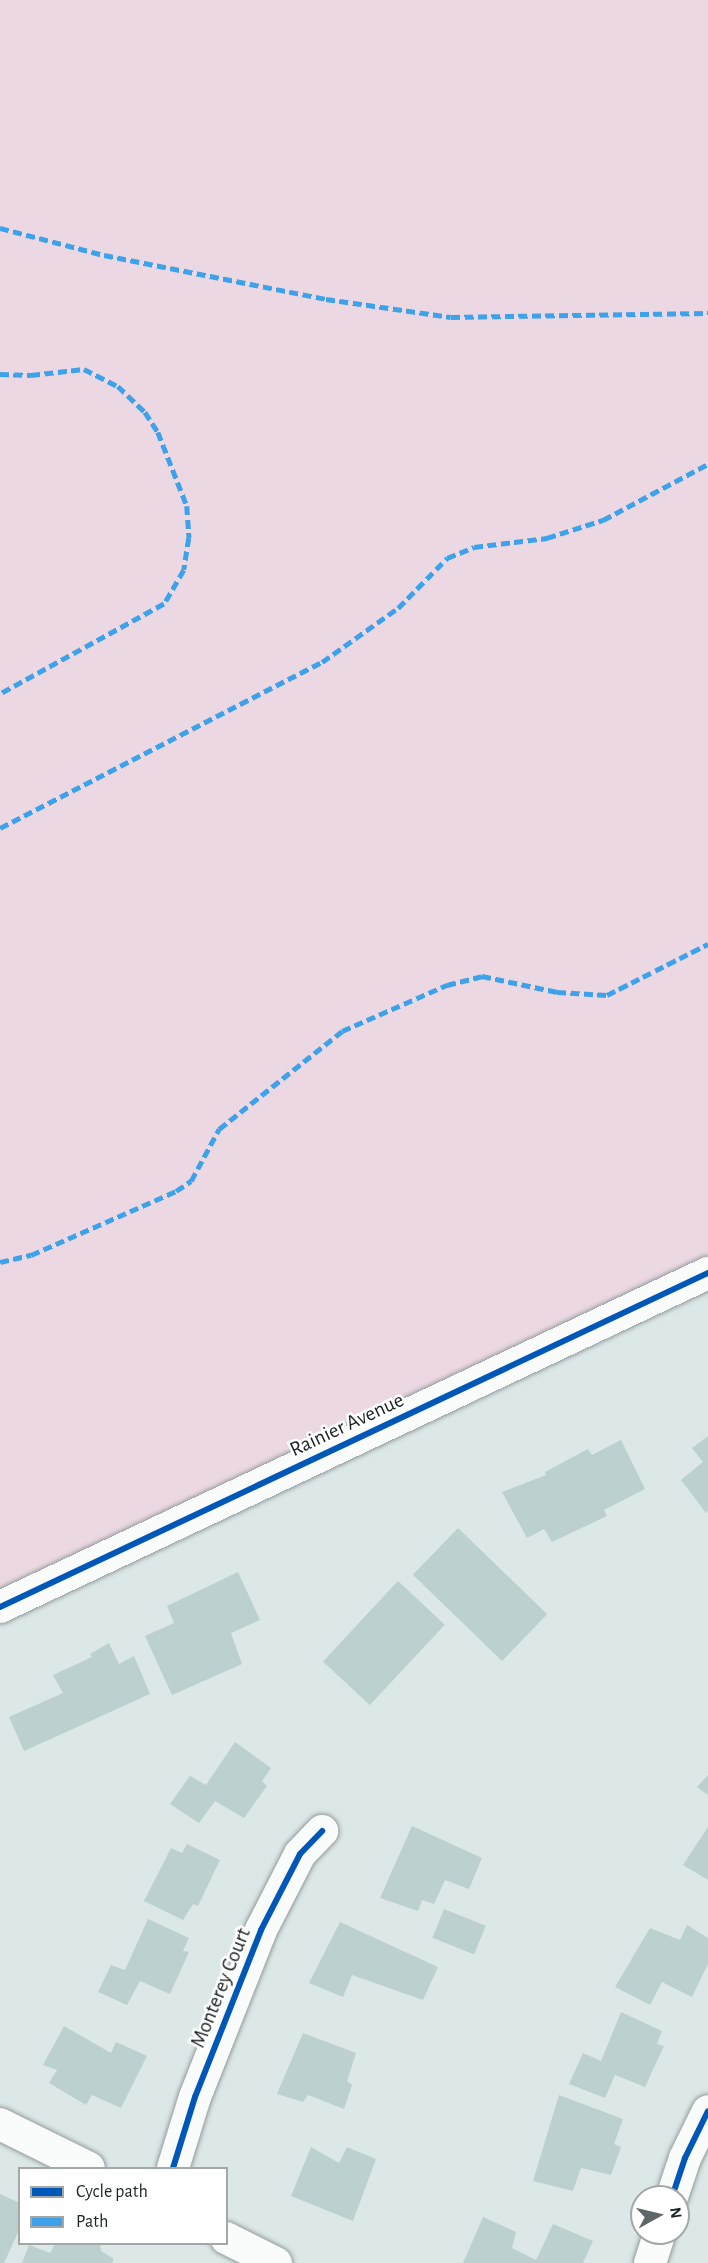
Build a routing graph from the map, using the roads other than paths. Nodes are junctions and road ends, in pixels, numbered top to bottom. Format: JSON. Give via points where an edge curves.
{"nodes":[{"id":1,"x":708,"y":1273,"type":"edge"},
{"id":2,"x":0,"y":1607,"type":"edge"},
{"id":3,"x":322,"y":1831,"type":"dead end"},
{"id":4,"x":708,"y":2111,"type":"edge"},
{"id":5,"x":0,"y":2124,"type":"edge"},
{"id":6,"x":85,"y":2167,"type":"edge"},
{"id":7,"x":174,"y":2167,"type":"edge"},
{"id":8,"x":676,"y":2185,"type":"edge"},
{"id":9,"x":228,"y":2239,"type":"edge"},
{"id":10,"x":656,"y":2245,"type":"edge"},
{"id":11,"x":276,"y":2263,"type":"edge"},
{"id":12,"x":650,"y":2263,"type":"edge"}],
"edges":[{"from":1,"to":2,"type":"street","name":"Rainier Avenue"},
{"from":3,"to":7,"type":"street","name":"Monterey Court","via":[[300,1854],[261,1930],[195,2097]]},
{"from":4,"to":8,"type":"street"},
{"from":5,"to":6,"type":"street"},
{"from":9,"to":11,"type":"street"},
{"from":10,"to":12,"type":"street"}]}
